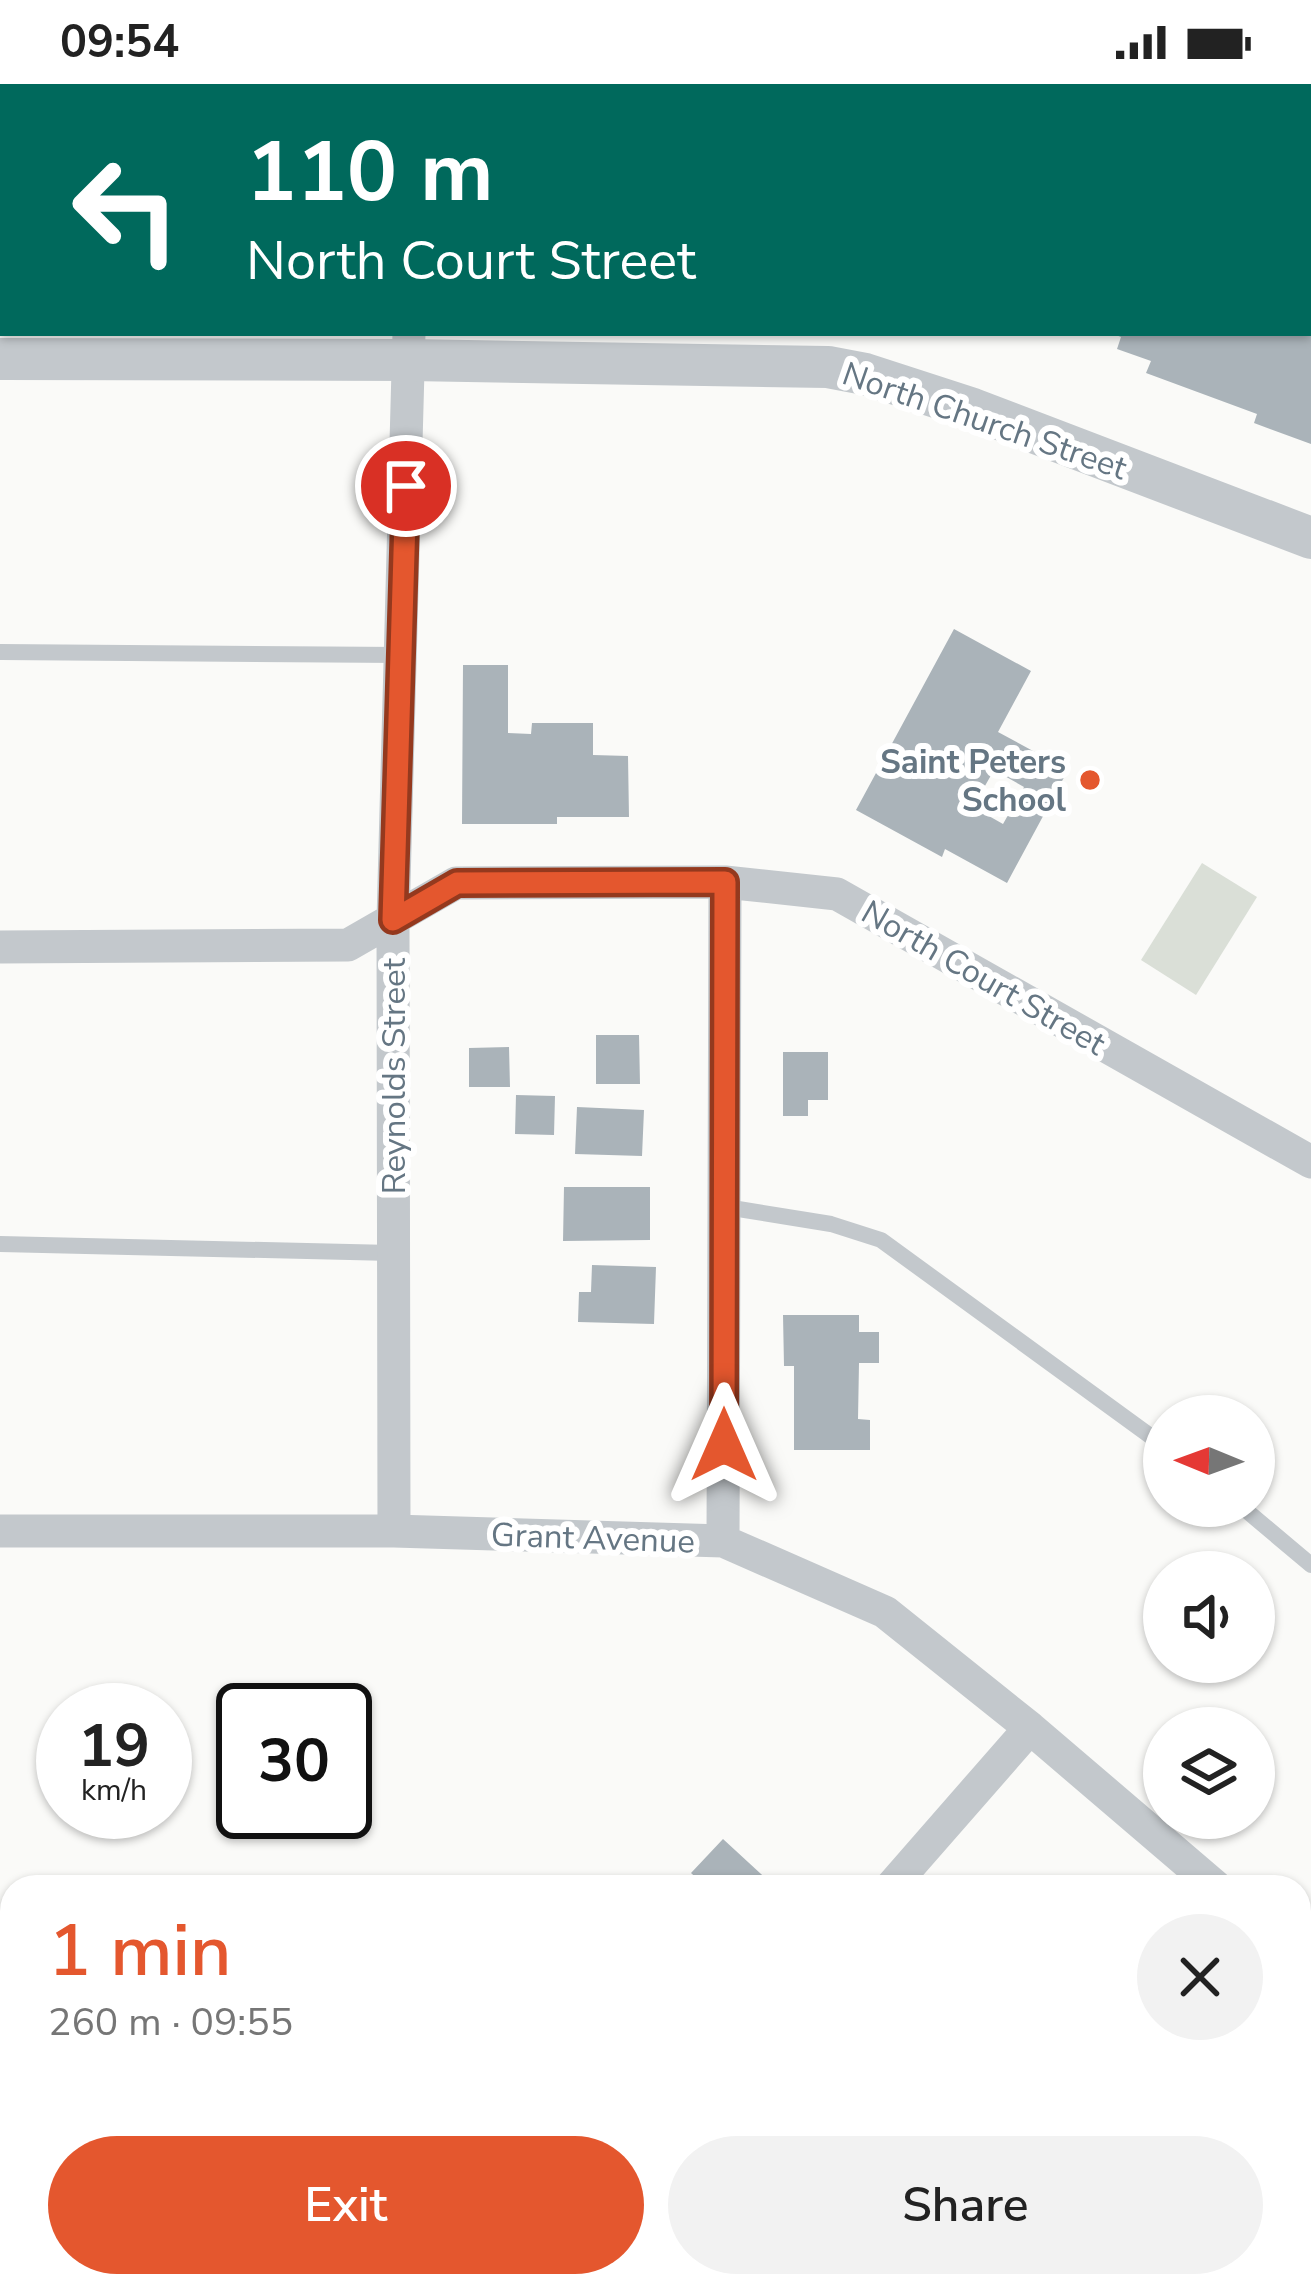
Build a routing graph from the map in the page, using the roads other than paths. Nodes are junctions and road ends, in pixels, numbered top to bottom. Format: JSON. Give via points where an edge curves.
{"nodes":[{"id":1,"x":409,"y":346,"type":"edge"},
{"id":2,"x":0,"y":359,"type":"edge"},
{"id":3,"x":1311,"y":538,"type":"edge"},
{"id":4,"x":0,"y":652,"type":"edge"},
{"id":5,"x":401,"y":655,"type":"junction"},
{"id":6,"x":725,"y":882,"type":"junction"},
{"id":7,"x":393,"y":920,"type":"junction"},
{"id":8,"x":0,"y":947,"type":"edge"},
{"id":9,"x":1311,"y":1162,"type":"edge"},
{"id":10,"x":726,"y":1207,"type":"junction"},
{"id":11,"x":0,"y":1244,"type":"edge"},
{"id":12,"x":392,"y":1253,"type":"junction"},
{"id":13,"x":1143,"y":1431,"type":"edge"},
{"id":14,"x":1266,"y":1527,"type":"edge"},
{"id":15,"x":0,"y":1531,"type":"edge"},
{"id":16,"x":394,"y":1531,"type":"junction"},
{"id":17,"x":723,"y":1540,"type":"junction"},
{"id":18,"x":1311,"y":1565,"type":"edge"},
{"id":19,"x":1030,"y":1728,"type":"junction"},
{"id":20,"x":901,"y":1875,"type":"edge"},
{"id":21,"x":1202,"y":1875,"type":"edge"}],
"edges":[{"from":1,"to":2,"type":"street","name":"North Church Street"},
{"from":1,"to":3,"type":"street","name":"North Church Street","via":[[865,374]]},
{"from":1,"to":5,"type":"street","name":"Reynolds Street"},
{"from":4,"to":5,"type":"lane"},
{"from":5,"to":7,"type":"street","name":"Reynolds Street"},
{"from":6,"to":7,"type":"street","name":"North Court Street","via":[[457,883]]},
{"from":6,"to":9,"type":"street","name":"North Court Street","via":[[837,893]]},
{"from":6,"to":10,"type":"street"},
{"from":7,"to":8,"type":"street","name":"North Court Street","via":[[348,945]]},
{"from":7,"to":12,"type":"street","name":"Reynolds Street"},
{"from":10,"to":13,"type":"lane","via":[[881,1240]]},
{"from":10,"to":17,"type":"street"},
{"from":11,"to":12,"type":"lane"},
{"from":12,"to":16,"type":"street","name":"Reynolds Street"},
{"from":14,"to":18,"type":"lane"},
{"from":15,"to":16,"type":"street","name":"Grant Avenue"},
{"from":16,"to":17,"type":"street","name":"Grant Avenue"},
{"from":17,"to":19,"type":"street","name":"Grant Avenue","via":[[885,1612]]},
{"from":19,"to":20,"type":"street"},
{"from":19,"to":21,"type":"street","name":"Grant Avenue"}]}
